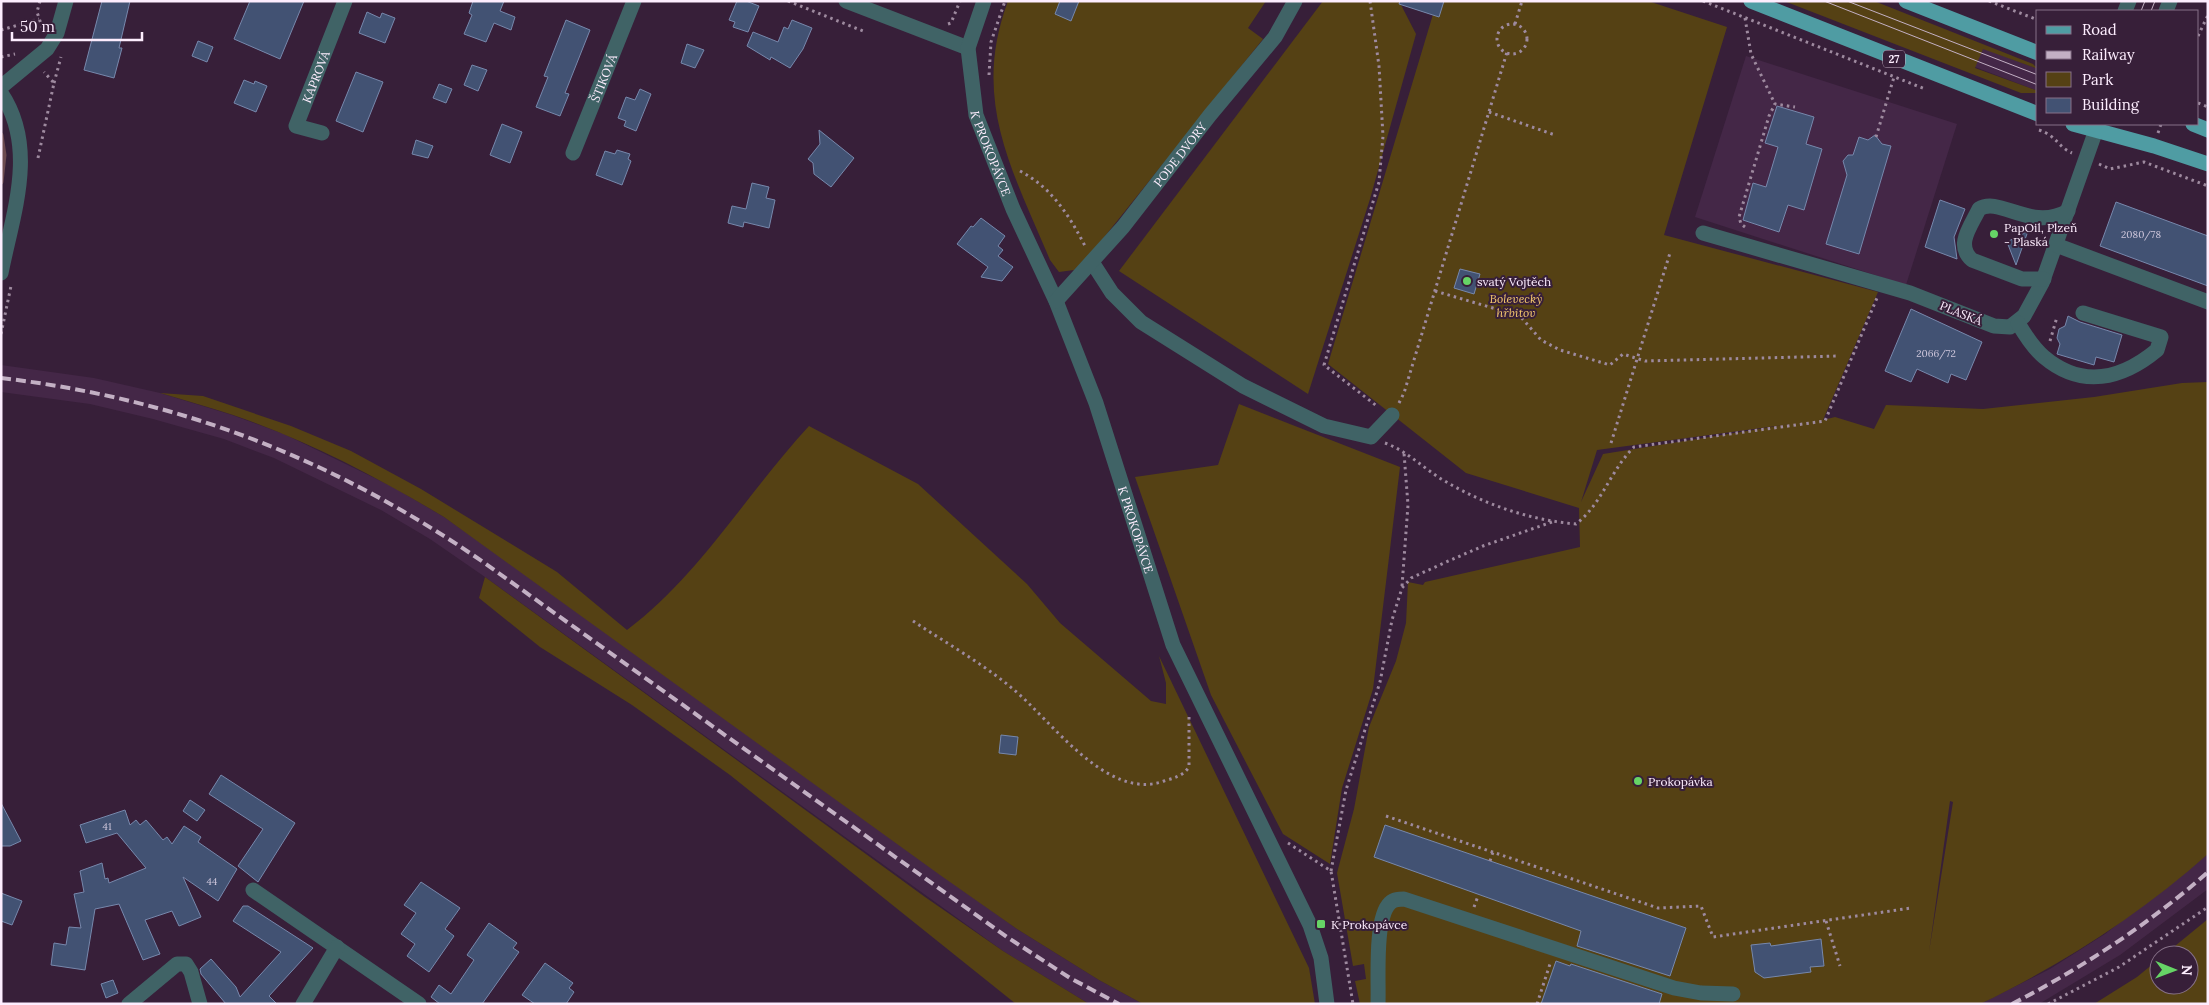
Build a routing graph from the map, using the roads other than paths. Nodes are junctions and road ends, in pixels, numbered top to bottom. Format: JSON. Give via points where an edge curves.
{"nodes":[{"id":1,"x":66,"y":1,"type":"edge"},
{"id":2,"x":345,"y":1,"type":"edge"},
{"id":3,"x":634,"y":1,"type":"edge"},
{"id":4,"x":846,"y":1,"type":"edge"},
{"id":5,"x":984,"y":1,"type":"edge"},
{"id":6,"x":1296,"y":1,"type":"edge"},
{"id":7,"x":1751,"y":1,"type":"edge"},
{"id":8,"x":1906,"y":1,"type":"edge"},
{"id":9,"x":968,"y":48,"type":"junction"},
{"id":10,"x":2036,"y":52,"type":"edge"},
{"id":11,"x":1,"y":87,"type":"edge"},
{"id":12,"x":1,"y":92,"type":"edge"},
{"id":13,"x":2036,"y":113,"type":"edge"},
{"id":14,"x":2086,"y":125,"type":"edge"},
{"id":15,"x":2196,"y":125,"type":"edge"},
{"id":16,"x":2099,"y":126,"type":"edge"},
{"id":17,"x":2208,"y":130,"type":"edge"},
{"id":18,"x":322,"y":133,"type":"dead end"},
{"id":19,"x":573,"y":154,"type":"dead end"},
{"id":20,"x":2208,"y":164,"type":"edge"},
{"id":21,"x":2068,"y":211,"type":"junction"},
{"id":22,"x":1703,"y":233,"type":"dead end"},
{"id":23,"x":2056,"y":245,"type":"junction"},
{"id":24,"x":1092,"y":262,"type":"junction"},
{"id":25,"x":2,"y":267,"type":"edge"},
{"id":26,"x":2044,"y":279,"type":"junction"},
{"id":27,"x":1056,"y":301,"type":"junction"},
{"id":28,"x":2208,"y":302,"type":"edge"},
{"id":29,"x":2083,"y":313,"type":"dead end"},
{"id":30,"x":2018,"y":323,"type":"junction"},
{"id":31,"x":1391,"y":417,"type":"road end"},
{"id":32,"x":253,"y":890,"type":"dead end"},
{"id":33,"x":337,"y":948,"type":"junction"},
{"id":34,"x":1733,"y":994,"type":"dead end"},
{"id":35,"x":129,"y":1004,"type":"edge"},
{"id":36,"x":200,"y":1004,"type":"edge"},
{"id":37,"x":303,"y":1004,"type":"edge"},
{"id":38,"x":419,"y":1004,"type":"edge"},
{"id":39,"x":1327,"y":1004,"type":"edge"},
{"id":40,"x":1378,"y":1004,"type":"edge"}],
"edges":[{"from":1,"to":11,"type":"street","via":[[57,33],[47,49]]},
{"from":2,"to":18,"type":"street","name":"KAPROVÁ","via":[[296,126]]},
{"from":3,"to":19,"type":"street","name":"ŠTIKOVÁ"},
{"from":4,"to":9,"type":"street"},
{"from":5,"to":9,"type":"street","name":"K PROKOPÁVCE"},
{"from":6,"to":24,"type":"street","name":"PODE DVORY","via":[[1275,37]]},
{"from":7,"to":13,"type":"main road","number":"27"},
{"from":8,"to":10,"type":"main road"},
{"from":9,"to":27,"type":"street","name":"K PROKOPÁVCE","via":[[976,115],[1013,208]]},
{"from":12,"to":25,"type":"street","via":[[15,118],[22,156]]},
{"from":14,"to":16,"type":"main road"},
{"from":15,"to":17,"type":"main road"},
{"from":16,"to":20,"type":"main road"},
{"from":16,"to":21,"type":"street"},
{"from":21,"to":23,"type":"street"},
{"from":21,"to":26,"type":"street","via":[[2058,217],[2044,219],[1984,206],[1979,209],[1963,242],[1966,255],[1972,260],[2022,279]]},
{"from":22,"to":30,"type":"street","name":"PLASKÁ","via":[[1883,285],[1994,326],[2010,327]]},
{"from":23,"to":26,"type":"street"},
{"from":23,"to":28,"type":"street"},
{"from":24,"to":27,"type":"street","name":"PODE DVORY"},
{"from":24,"to":31,"type":"street","via":[[1112,293],[1141,322],[1243,386],[1324,426],[1371,437]]},
{"from":26,"to":30,"type":"street"},
{"from":27,"to":39,"type":"street","name":"K PROKOPÁVCE","via":[[1096,404],[1173,645],[1310,925],[1321,958]]},
{"from":29,"to":30,"type":"street","via":[[2161,337],[2157,350],[2120,374],[2090,377],[2076,374],[2044,358]]},
{"from":32,"to":33,"type":"street"},
{"from":33,"to":37,"type":"street"},
{"from":33,"to":38,"type":"street"},
{"from":34,"to":40,"type":"street","via":[[1674,988],[1404,899],[1388,904],[1384,915],[1378,945]]},
{"from":35,"to":36,"type":"street","via":[[177,964],[186,964]]}]}
